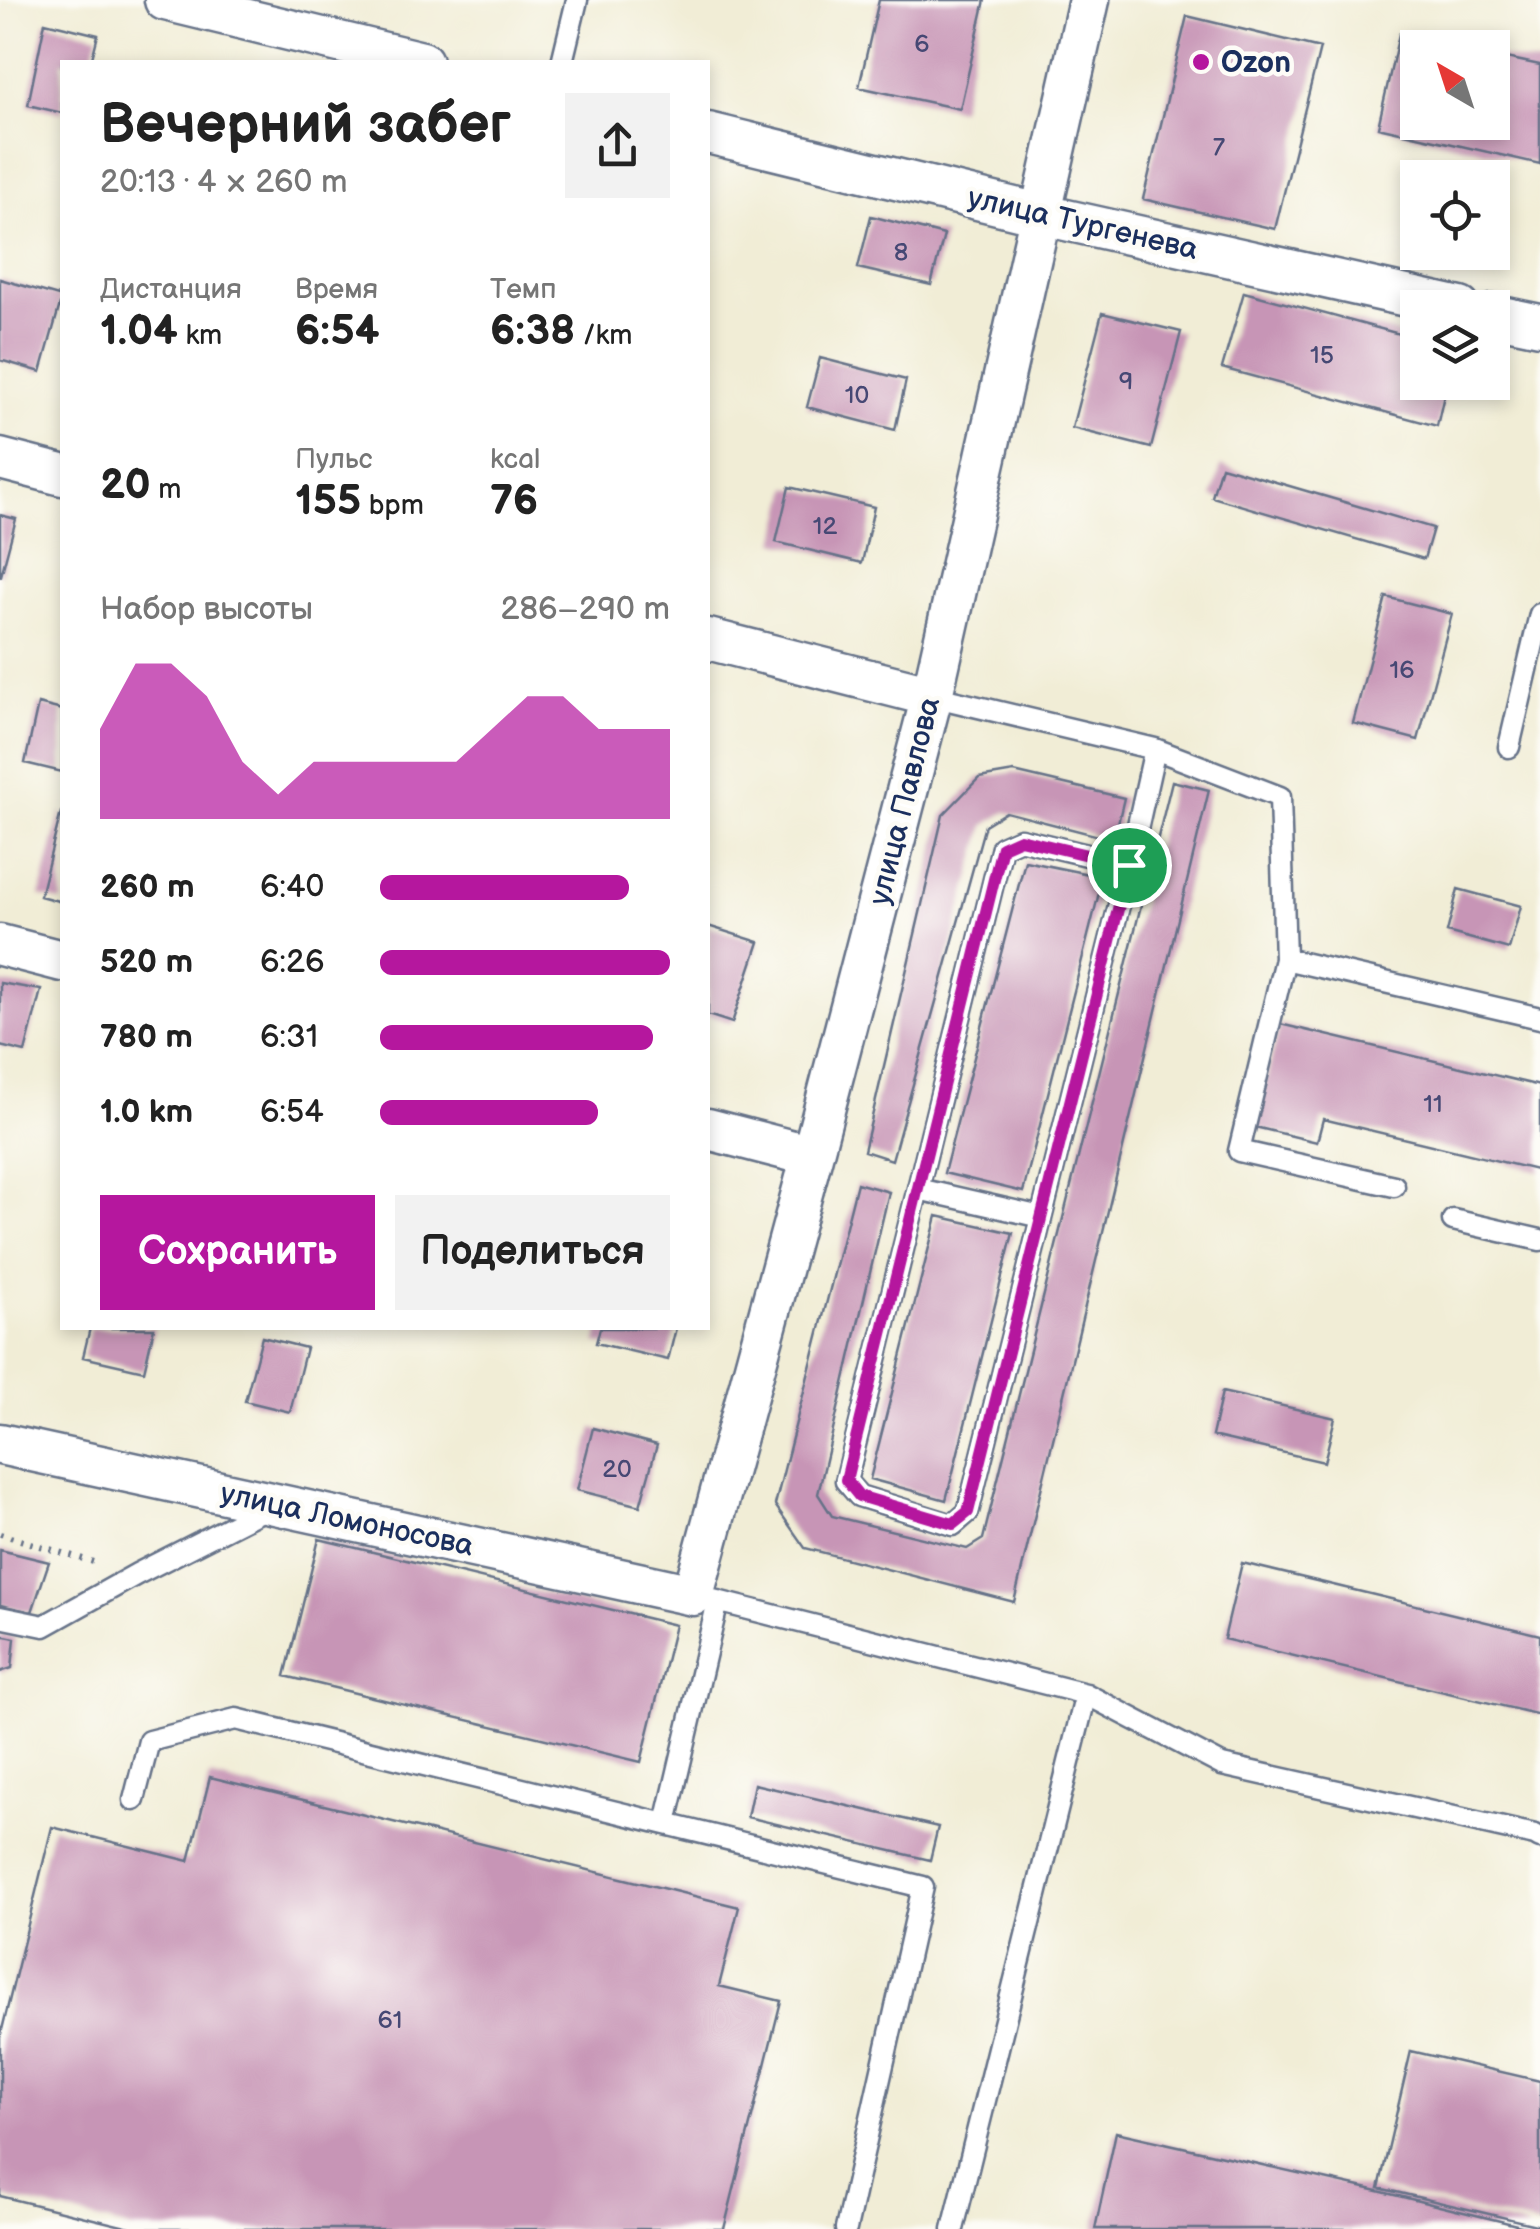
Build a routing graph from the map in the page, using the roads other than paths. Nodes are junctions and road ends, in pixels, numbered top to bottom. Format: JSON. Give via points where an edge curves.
{"nodes":[{"id":1,"x":165,"y":0,"type":"edge"},
{"id":2,"x":577,"y":0,"type":"edge"},
{"id":3,"x":1089,"y":0,"type":"edge"},
{"id":4,"x":414,"y":60,"type":"edge"},
{"id":5,"x":562,"y":60,"type":"edge"},
{"id":6,"x":710,"y":132,"type":"edge"},
{"id":7,"x":1039,"y":214,"type":"junction"},
{"id":8,"x":1400,"y":295,"type":"edge"},
{"id":9,"x":1510,"y":318,"type":"edge"},
{"id":10,"x":1540,"y":325,"type":"edge"},
{"id":11,"x":0,"y":459,"type":"edge"},
{"id":12,"x":60,"y":474,"type":"edge"},
{"id":13,"x":1540,"y":614,"type":"edge"},
{"id":14,"x":710,"y":640,"type":"edge"},
{"id":15,"x":932,"y":696,"type":"junction"},
{"id":16,"x":1509,"y":747,"type":"dead end"},
{"id":17,"x":1156,"y":749,"type":"junction"},
{"id":18,"x":1129,"y":865,"type":"junction"},
{"id":19,"x":0,"y":945,"type":"edge"},
{"id":20,"x":1285,"y":959,"type":"junction"},
{"id":21,"x":60,"y":960,"type":"edge"},
{"id":22,"x":1540,"y":1018,"type":"edge"},
{"id":23,"x":710,"y":1130,"type":"edge"},
{"id":24,"x":812,"y":1156,"type":"junction"},
{"id":25,"x":1394,"y":1186,"type":"dead end"},
{"id":26,"x":918,"y":1188,"type":"junction"},
{"id":27,"x":1042,"y":1217,"type":"junction"},
{"id":28,"x":1452,"y":1220,"type":"dead end"},
{"id":29,"x":1540,"y":1240,"type":"edge"},
{"id":30,"x":0,"y":1444,"type":"edge"},
{"id":31,"x":275,"y":1504,"type":"junction"},
{"id":32,"x":706,"y":1598,"type":"junction"},
{"id":33,"x":0,"y":1617,"type":"edge"},
{"id":34,"x":1086,"y":1694,"type":"junction"},
{"id":35,"x":134,"y":1800,"type":"dead end"},
{"id":36,"x":666,"y":1823,"type":"junction"},
{"id":37,"x":1540,"y":1838,"type":"edge"},
{"id":38,"x":846,"y":2229,"type":"edge"},
{"id":39,"x":953,"y":2229,"type":"edge"}],
"edges":[{"from":1,"to":4,"type":"street"},
{"from":2,"to":5,"type":"lane"},
{"from":3,"to":7,"type":"street","name":"улица Павлова"},
{"from":6,"to":7,"type":"street","name":"улица Тургенева"},
{"from":7,"to":8,"type":"street","name":"улица Тургенева"},
{"from":7,"to":15,"type":"street","name":"улица Павлова"},
{"from":9,"to":10,"type":"street"},
{"from":11,"to":12,"type":"street"},
{"from":13,"to":16,"type":"lane"},
{"from":14,"to":15,"type":"street"},
{"from":15,"to":17,"type":"lane"},
{"from":15,"to":24,"type":"street","name":"улица Павлова"},
{"from":17,"to":18,"type":"lane"},
{"from":17,"to":20,"type":"lane","via":[[1280,797]]},
{"from":18,"to":26,"type":"lane","via":[[1020,839],[1002,847]]},
{"from":18,"to":27,"type":"lane"},
{"from":19,"to":21,"type":"street"},
{"from":20,"to":22,"type":"lane"},
{"from":20,"to":25,"type":"lane","via":[[1238,1151]]},
{"from":23,"to":24,"type":"street"},
{"from":24,"to":32,"type":"street","name":"улица Павлова"},
{"from":26,"to":27,"type":"lane"},
{"from":26,"to":27,"type":"lane","via":[[846,1480],[859,1496],[953,1524],[968,1512]]},
{"from":28,"to":29,"type":"lane"},
{"from":30,"to":31,"type":"street","name":"улица Ломоносова"},
{"from":31,"to":32,"type":"street","name":"улица Ломоносова"},
{"from":31,"to":33,"type":"lane","via":[[44,1626]]},
{"from":32,"to":34,"type":"lane"},
{"from":32,"to":36,"type":"lane"},
{"from":34,"to":37,"type":"lane","via":[[1222,1765]]},
{"from":34,"to":39,"type":"lane"},
{"from":35,"to":36,"type":"lane","via":[[149,1741],[236,1719]]},
{"from":36,"to":38,"type":"lane","via":[[923,1888]]}]}
